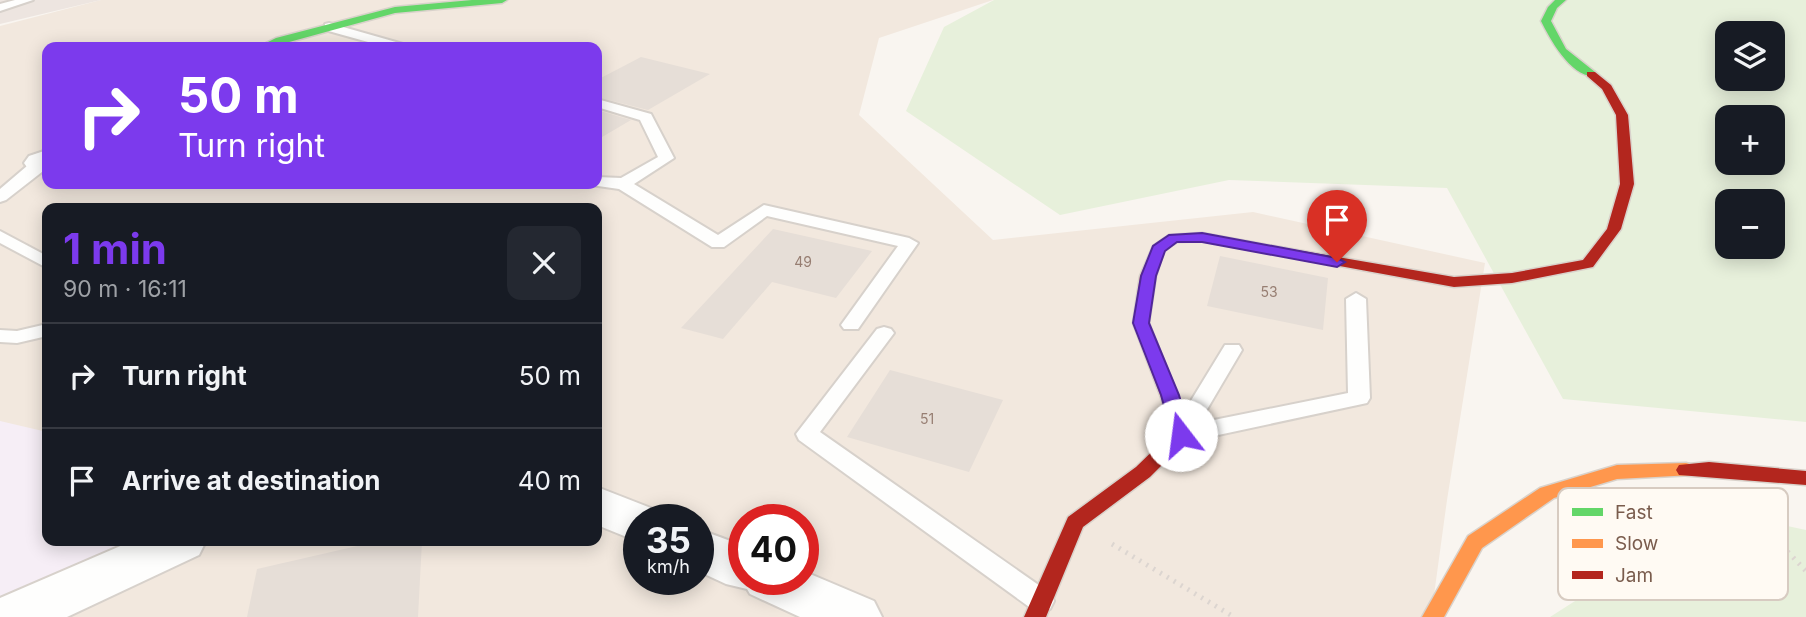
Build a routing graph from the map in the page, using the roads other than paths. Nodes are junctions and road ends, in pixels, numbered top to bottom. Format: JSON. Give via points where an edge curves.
{"nodes":[{"id":1,"x":27,"y":0,"type":"edge"},
{"id":2,"x":502,"y":0,"type":"edge"},
{"id":3,"x":1561,"y":0,"type":"edge"},
{"id":4,"x":402,"y":5,"type":"edge"},
{"id":5,"x":0,"y":8,"type":"edge"},
{"id":6,"x":329,"y":27,"type":"junction"},
{"id":7,"x":275,"y":42,"type":"edge"},
{"id":8,"x":382,"y":42,"type":"edge"},
{"id":9,"x":602,"y":104,"type":"edge"},
{"id":10,"x":42,"y":164,"type":"edge"},
{"id":11,"x":602,"y":178,"type":"edge"},
{"id":12,"x":602,"y":182,"type":"edge"},
{"id":13,"x":623,"y":184,"type":"junction"},
{"id":14,"x":0,"y":197,"type":"edge"},
{"id":15,"x":0,"y":236,"type":"edge"},
{"id":16,"x":42,"y":260,"type":"edge"},
{"id":17,"x":1356,"y":299,"type":"dead end"},
{"id":18,"x":851,"y":325,"type":"dead end"},
{"id":19,"x":42,"y":331,"type":"edge"},
{"id":20,"x":884,"y":332,"type":"dead end"},
{"id":21,"x":0,"y":336,"type":"edge"},
{"id":22,"x":1232,"y":350,"type":"dead end"},
{"id":23,"x":1181,"y":435,"type":"junction"},
{"id":24,"x":1806,"y":478,"type":"edge"},
{"id":25,"x":1564,"y":488,"type":"edge"},
{"id":26,"x":1558,"y":490,"type":"edge"},
{"id":27,"x":602,"y":507,"type":"edge"},
{"id":28,"x":623,"y":516,"type":"edge"},
{"id":29,"x":170,"y":546,"type":"edge"},
{"id":30,"x":805,"y":595,"type":"edge"},
{"id":31,"x":1038,"y":609,"type":"edge"},
{"id":32,"x":13,"y":617,"type":"edge"},
{"id":33,"x":855,"y":617,"type":"edge"},
{"id":34,"x":1433,"y":617,"type":"edge"}],
"edges":[{"from":1,"to":5,"type":"lane"},
{"from":2,"to":4,"type":"street"},
{"from":3,"to":23,"type":"street","via":[[1546,21],[1554,38],[1562,51],[1607,87],[1622,115],[1628,184],[1614,229],[1588,264],[1512,278],[1454,282],[1202,237],[1174,238],[1158,249],[1148,276],[1141,323]]},
{"from":4,"to":6,"type":"street"},
{"from":6,"to":7,"type":"street"},
{"from":6,"to":8,"type":"lane"},
{"from":9,"to":13,"type":"lane","via":[[646,117],[666,158]]},
{"from":10,"to":14,"type":"lane"},
{"from":11,"to":13,"type":"lane"},
{"from":12,"to":13,"type":"lane"},
{"from":13,"to":18,"type":"lane","via":[[718,243],[764,210],[909,243]]},
{"from":15,"to":16,"type":"lane"},
{"from":17,"to":23,"type":"lane","via":[[1359,398]]},
{"from":19,"to":21,"type":"lane"},
{"from":20,"to":31,"type":"lane","via":[[807,434]]},
{"from":22,"to":23,"type":"lane"},
{"from":23,"to":31,"type":"street","via":[[1143,472],[1075,522]]},
{"from":24,"to":25,"type":"street","via":[[1709,469],[1617,472]]},
{"from":26,"to":34,"type":"street","via":[[1475,542]]},
{"from":27,"to":28,"type":"street"},
{"from":29,"to":32,"type":"street"},
{"from":30,"to":33,"type":"street"}]}
